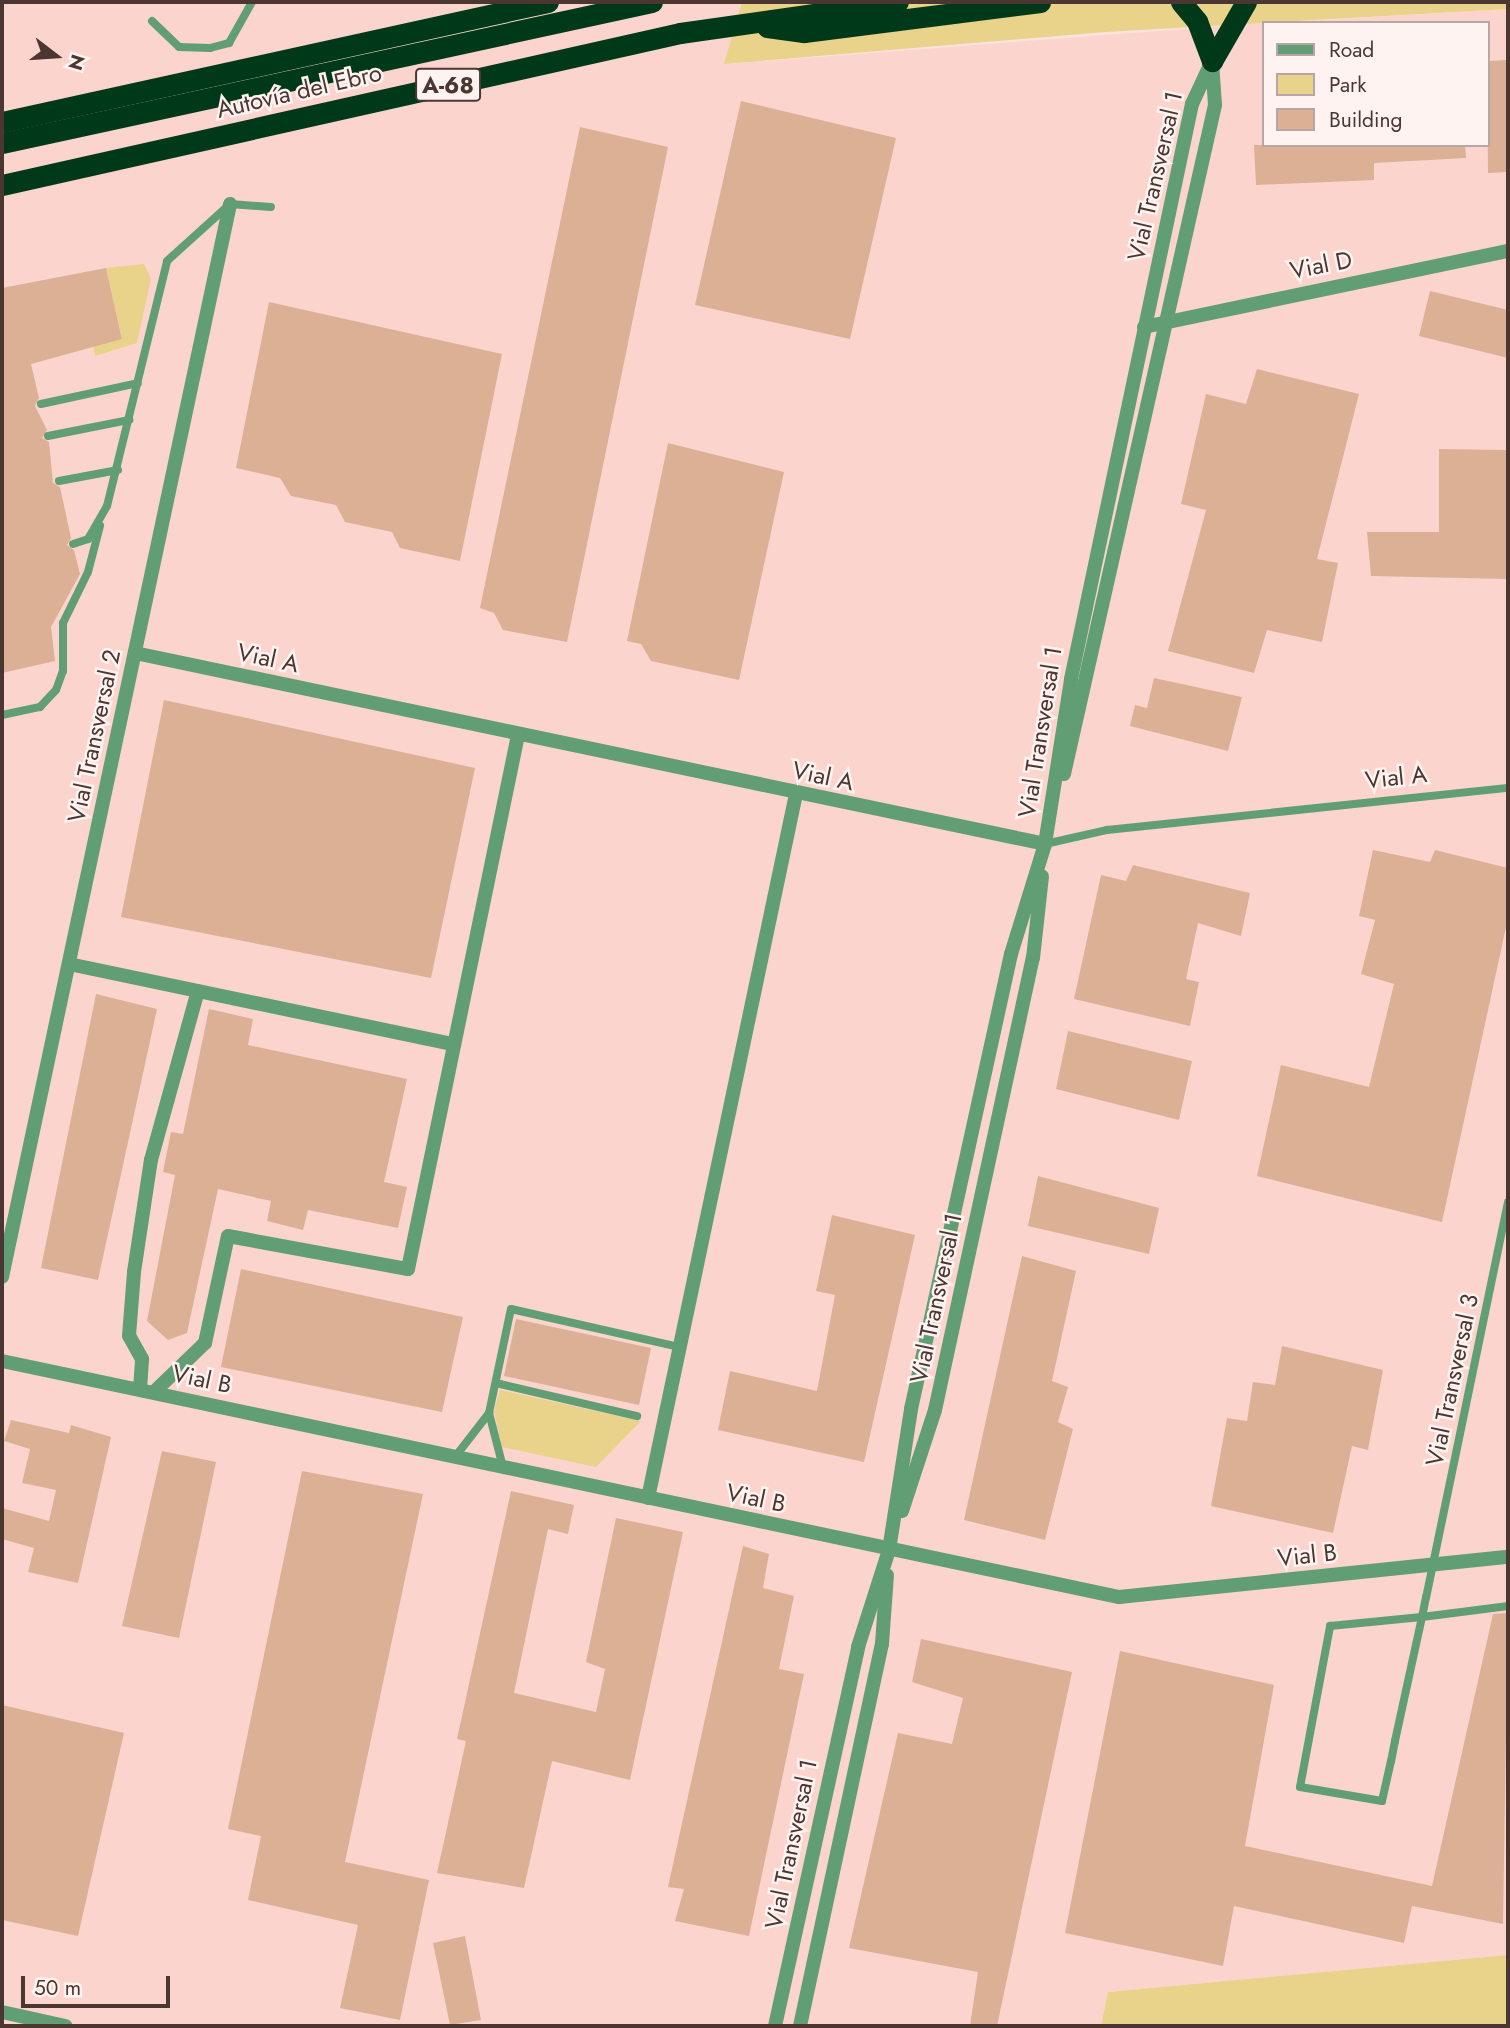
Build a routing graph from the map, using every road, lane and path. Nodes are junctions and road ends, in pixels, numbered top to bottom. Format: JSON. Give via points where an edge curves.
{"nodes":[{"id":1,"x":252,"y":2,"type":"edge"},
{"id":2,"x":548,"y":2,"type":"edge"},
{"id":3,"x":652,"y":2,"type":"edge"},
{"id":4,"x":898,"y":2,"type":"edge"},
{"id":5,"x":1040,"y":2,"type":"edge"},
{"id":6,"x":1181,"y":2,"type":"edge"},
{"id":7,"x":1246,"y":2,"type":"edge"},
{"id":8,"x":152,"y":21,"type":"dead end"},
{"id":9,"x":740,"y":24,"type":"junction"},
{"id":10,"x":1212,"y":61,"type":"junction"},
{"id":11,"x":2,"y":121,"type":"edge"},
{"id":12,"x":2,"y":143,"type":"edge"},
{"id":13,"x":2,"y":186,"type":"edge"},
{"id":14,"x":230,"y":204,"type":"junction"},
{"id":15,"x":271,"y":207,"type":"dead end"},
{"id":16,"x":1508,"y":251,"type":"edge"},
{"id":17,"x":1169,"y":321,"type":"junction"},
{"id":18,"x":1144,"y":327,"type":"junction"},
{"id":19,"x":138,"y":383,"type":"junction"},
{"id":20,"x":41,"y":404,"type":"dead end"},
{"id":21,"x":129,"y":420,"type":"junction"},
{"id":22,"x":48,"y":436,"type":"dead end"},
{"id":23,"x":118,"y":470,"type":"junction"},
{"id":24,"x":58,"y":481,"type":"dead end"},
{"id":25,"x":100,"y":523,"type":"junction"},
{"id":26,"x":73,"y":544,"type":"dead end"},
{"id":27,"x":135,"y":653,"type":"junction"},
{"id":28,"x":2,"y":715,"type":"edge"},
{"id":29,"x":518,"y":735,"type":"junction"},
{"id":30,"x":1508,"y":789,"type":"edge"},
{"id":31,"x":796,"y":794,"type":"junction"},
{"id":32,"x":1045,"y":844,"type":"junction"},
{"id":33,"x":69,"y":964,"type":"junction"},
{"id":34,"x":198,"y":990,"type":"junction"},
{"id":35,"x":453,"y":1044,"type":"junction"},
{"id":36,"x":1508,"y":1202,"type":"edge"},
{"id":37,"x":2,"y":1277,"type":"edge"},
{"id":38,"x":680,"y":1347,"type":"junction"},
{"id":39,"x":2,"y":1361,"type":"edge"},
{"id":40,"x":496,"y":1383,"type":"junction"},
{"id":41,"x":147,"y":1391,"type":"junction"},
{"id":42,"x":489,"y":1413,"type":"junction"},
{"id":43,"x":637,"y":1416,"type":"dead end"},
{"id":44,"x":455,"y":1457,"type":"junction"},
{"id":45,"x":503,"y":1467,"type":"junction"},
{"id":46,"x":648,"y":1498,"type":"junction"},
{"id":47,"x":889,"y":1550,"type":"junction"},
{"id":48,"x":1508,"y":1557,"type":"edge"},
{"id":49,"x":1433,"y":1565,"type":"junction"},
{"id":50,"x":1508,"y":1606,"type":"edge"},
{"id":51,"x":1422,"y":1617,"type":"junction"},
{"id":52,"x":2,"y":2012,"type":"edge"},
{"id":53,"x":65,"y":2026,"type":"edge"},
{"id":54,"x":775,"y":2026,"type":"edge"},
{"id":55,"x":800,"y":2026,"type":"edge"}],
"edges":[{"from":1,"to":8,"type":"lane","via":[[229,43],[210,48],[179,47]]},
{"from":2,"to":11,"type":"highway"},
{"from":3,"to":12,"type":"highway","name":"Autovía del Ebro","number":"A-68"},
{"from":4,"to":9,"type":"highway","name":"Autovía del Ebro","number":"A-68"},
{"from":5,"to":9,"type":"highway","via":[[804,32]]},
{"from":6,"to":10,"type":"highway","via":[[1197,21]]},
{"from":7,"to":10,"type":"highway"},
{"from":9,"to":13,"type":"highway","name":"Autovía del Ebro","number":"A-68"},
{"from":10,"to":17,"type":"street","name":"Vial Transversal 1","via":[[1215,105]]},
{"from":10,"to":18,"type":"street","name":"Vial Transversal 1","via":[[1192,104]]},
{"from":14,"to":15,"type":"lane"},
{"from":14,"to":19,"type":"lane","via":[[167,261]]},
{"from":14,"to":27,"type":"street","name":"Vial Transversal 2"},
{"from":16,"to":17,"type":"street","name":"Vial D"},
{"from":17,"to":18,"type":"street","name":"Vial D"},
{"from":17,"to":32,"type":"street","name":"Vial Transversal 1"},
{"from":18,"to":32,"type":"street","name":"Vial Transversal 1","via":[[1071,679]]},
{"from":19,"to":20,"type":"lane"},
{"from":19,"to":21,"type":"lane"},
{"from":21,"to":22,"type":"lane"},
{"from":21,"to":23,"type":"lane"},
{"from":23,"to":24,"type":"lane"},
{"from":23,"to":25,"type":"lane"},
{"from":25,"to":26,"type":"lane","via":[[88,539]]},
{"from":25,"to":28,"type":"lane","via":[[88,572],[63,623],[63,671],[56,690],[40,707]]},
{"from":27,"to":29,"type":"street","name":"Vial A"},
{"from":27,"to":33,"type":"street","name":"Vial Transversal 2"},
{"from":29,"to":31,"type":"street","name":"Vial A"},
{"from":29,"to":35,"type":"street"},
{"from":30,"to":32,"type":"lane","name":"Vial A","via":[[1107,830]]},
{"from":31,"to":32,"type":"street","name":"Vial A"},
{"from":31,"to":38,"type":"street"},
{"from":32,"to":47,"type":"street","name":"Vial Transversal 1","via":[[1008,967],[911,1409]]},
{"from":32,"to":47,"type":"street","name":"Vial Transversal 1","via":[[1033,958],[938,1396]]},
{"from":33,"to":34,"type":"street"},
{"from":33,"to":37,"type":"street","name":"Vial Transversal 2"},
{"from":34,"to":35,"type":"street"},
{"from":34,"to":41,"type":"street","via":[[151,1160],[134,1272],[129,1336],[142,1359]]},
{"from":35,"to":41,"type":"street","via":[[408,1269],[228,1236],[205,1343]]},
{"from":36,"to":49,"type":"lane","name":"Vial Transversal 3"},
{"from":38,"to":40,"type":"lane","via":[[511,1309]]},
{"from":38,"to":46,"type":"street"},
{"from":39,"to":41,"type":"street","name":"Vial B"},
{"from":40,"to":42,"type":"lane"},
{"from":40,"to":43,"type":"lane"},
{"from":41,"to":44,"type":"street","name":"Vial B"},
{"from":42,"to":44,"type":"lane"},
{"from":42,"to":45,"type":"lane"},
{"from":44,"to":45,"type":"street","name":"Vial B"},
{"from":45,"to":46,"type":"street","name":"Vial B"},
{"from":46,"to":47,"type":"street","name":"Vial B"},
{"from":47,"to":49,"type":"street","name":"Vial B","via":[[1119,1597]]},
{"from":47,"to":54,"type":"street","name":"Vial Transversal 1","via":[[858,1647]]},
{"from":47,"to":55,"type":"street","name":"Vial Transversal 1","via":[[882,1644]]},
{"from":48,"to":49,"type":"street","name":"Vial B"},
{"from":49,"to":51,"type":"lane","name":"Vial Transversal 3"},
{"from":50,"to":51,"type":"lane"},
{"from":51,"to":51,"type":"lane","via":[[1382,1801],[1300,1787],[1330,1626]]},
{"from":52,"to":53,"type":"street"}]}
